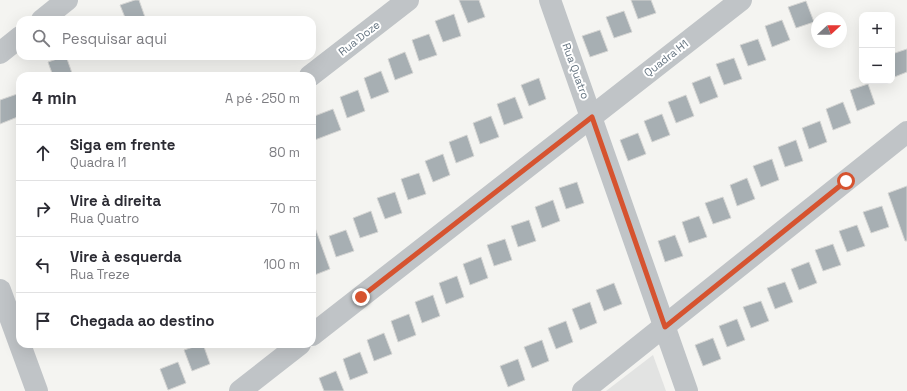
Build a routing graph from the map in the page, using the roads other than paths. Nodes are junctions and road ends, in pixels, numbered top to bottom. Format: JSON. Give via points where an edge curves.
{"nodes":[{"id":1,"x":67,"y":0,"type":"edge"},
{"id":2,"x":408,"y":0,"type":"edge"},
{"id":3,"x":550,"y":0,"type":"edge"},
{"id":4,"x":741,"y":0,"type":"edge"},
{"id":5,"x":47,"y":16,"type":"edge"},
{"id":6,"x":16,"y":40,"type":"edge"},
{"id":7,"x":0,"y":53,"type":"edge"},
{"id":8,"x":315,"y":72,"type":"edge"},
{"id":9,"x":592,"y":117,"type":"junction"},
{"id":10,"x":907,"y":132,"type":"edge"},
{"id":11,"x":7,"y":303,"type":"edge"},
{"id":12,"x":665,"y":327,"type":"junction"},
{"id":13,"x":16,"y":329,"type":"edge"},
{"id":14,"x":316,"y":332,"type":"edge"},
{"id":15,"x":22,"y":348,"type":"edge"},
{"id":16,"x":295,"y":348,"type":"edge"},
{"id":17,"x":37,"y":391,"type":"edge"},
{"id":18,"x":240,"y":391,"type":"edge"},
{"id":19,"x":583,"y":391,"type":"edge"},
{"id":20,"x":687,"y":391,"type":"edge"}],
"edges":[{"from":1,"to":5,"type":"street"},
{"from":2,"to":8,"type":"street","name":"Rua Doze"},
{"from":3,"to":9,"type":"street","name":"Rua Quatro"},
{"from":4,"to":9,"type":"street","name":"Quadra H1"},
{"from":6,"to":7,"type":"street"},
{"from":9,"to":12,"type":"street","name":"Rua Quatro"},
{"from":9,"to":14,"type":"street","name":"Quadra H1"},
{"from":10,"to":12,"type":"street"},
{"from":11,"to":13,"type":"street"},
{"from":12,"to":19,"type":"street"},
{"from":12,"to":20,"type":"street","name":"Rua Quatro"},
{"from":15,"to":17,"type":"street"},
{"from":16,"to":18,"type":"street"}]}
